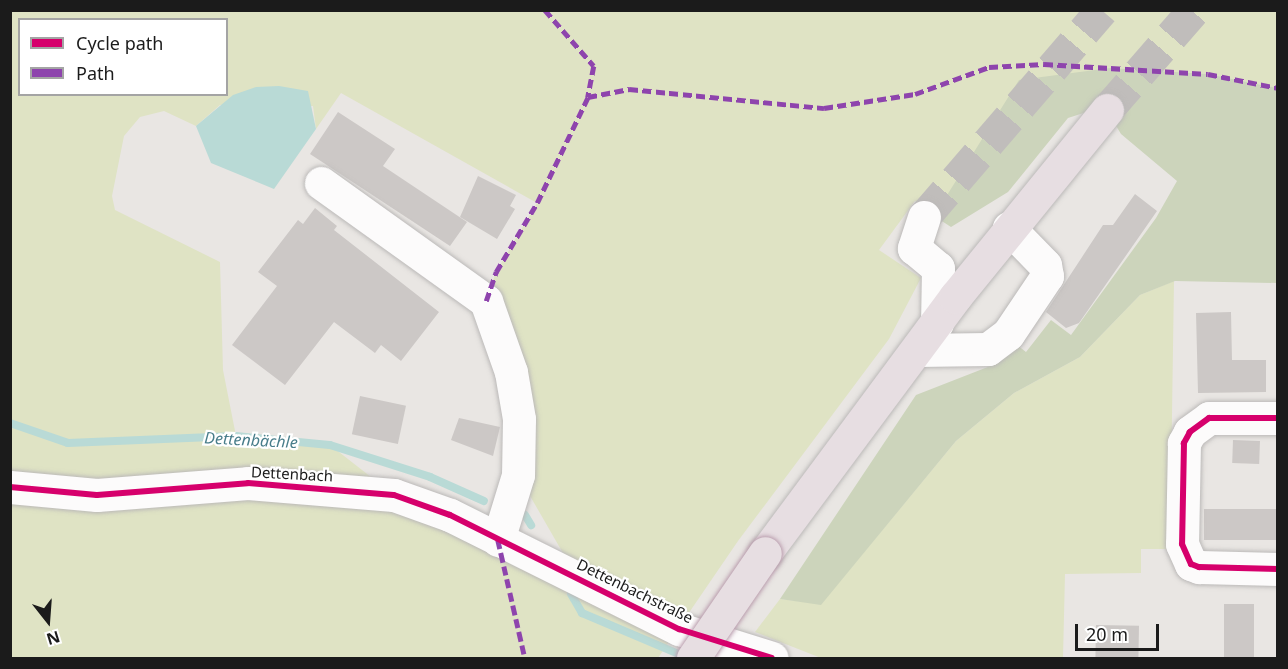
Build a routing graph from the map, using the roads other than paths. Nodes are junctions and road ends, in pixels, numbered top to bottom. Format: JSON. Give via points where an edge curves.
{"nodes":[{"id":1,"x":1107,"y":110,"type":"tunnel mouth"},
{"id":2,"x":321,"y":183,"type":"dead end"},
{"id":3,"x":924,"y":217,"type":"tunnel mouth"},
{"id":4,"x":1009,"y":228,"type":"junction"},
{"id":5,"x":937,"y":323,"type":"junction"},
{"id":6,"x":917,"y":350,"type":"junction"},
{"id":7,"x":1278,"y":418,"type":"edge"},
{"id":8,"x":10,"y":487,"type":"edge"},
{"id":9,"x":511,"y":545,"type":"junction"},
{"id":10,"x":1278,"y":569,"type":"edge"},
{"id":11,"x":693,"y":658,"type":"edge"},
{"id":12,"x":772,"y":658,"type":"edge"}],
"edges":[{"from":1,"to":4,"type":"highway"},
{"from":2,"to":9,"type":"street","via":[[486,301],[511,372],[519,419]]},
{"from":3,"to":5,"type":"street","via":[[914,248],[938,268]]},
{"from":4,"to":5,"type":"highway"},
{"from":4,"to":6,"type":"street","via":[[1045,265],[1047,276],[1008,334],[988,349]]},
{"from":5,"to":6,"type":"highway"},
{"from":6,"to":11,"type":"highway","bridge":true,"via":[[765,553]]},
{"from":7,"to":10,"type":"street","via":[[1209,418],[1190,432],[1184,443],[1182,544],[1191,564],[1214,570]]},
{"from":8,"to":9,"type":"street","name":"Dettenbach","via":[[97,495],[248,483],[321,486],[394,495],[450,515]]},
{"from":9,"to":12,"type":"street","name":"Dettenbachstraße","via":[[679,629]]}]}
